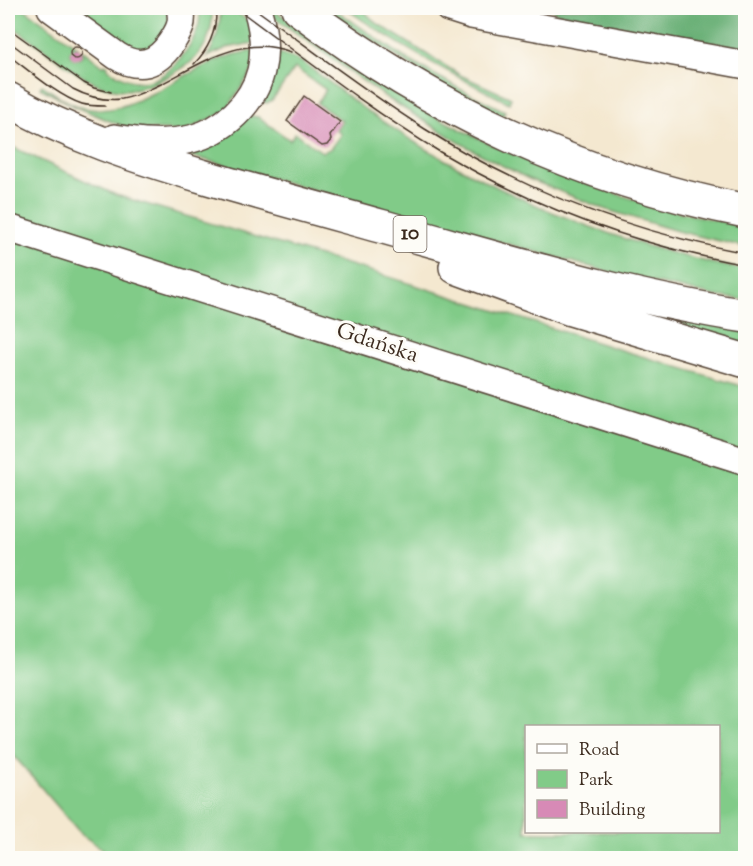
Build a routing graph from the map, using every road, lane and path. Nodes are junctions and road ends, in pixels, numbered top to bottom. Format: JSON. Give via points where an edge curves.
{"nodes":[{"id":1,"x":51,"y":8,"type":"edge"},
{"id":2,"x":180,"y":8,"type":"edge"},
{"id":3,"x":256,"y":8,"type":"edge"},
{"id":4,"x":287,"y":8,"type":"edge"},
{"id":5,"x":298,"y":8,"type":"edge"},
{"id":6,"x":449,"y":8,"type":"edge"},
{"id":7,"x":345,"y":42,"type":"junction"},
{"id":8,"x":746,"y":65,"type":"edge"},
{"id":9,"x":8,"y":99,"type":"edge"},
{"id":10,"x":51,"y":122,"type":"junction"},
{"id":11,"x":240,"y":188,"type":"junction"},
{"id":12,"x":746,"y":211,"type":"edge"},
{"id":13,"x":8,"y":228,"type":"edge"},
{"id":14,"x":746,"y":316,"type":"edge"},
{"id":15,"x":746,"y":361,"type":"edge"},
{"id":16,"x":746,"y":461,"type":"edge"}],
"edges":[{"from":1,"to":2,"type":"lane","via":[[117,56],[138,64],[165,51],[181,28]]},
{"from":3,"to":10,"type":"lane","via":[[263,42],[260,75],[242,107],[212,130],[179,141],[147,142],[91,134]]},
{"from":4,"to":7,"type":"lane"},
{"from":5,"to":7,"type":"main road"},
{"from":6,"to":8,"type":"lane"},
{"from":7,"to":12,"type":"main road","via":[[424,92],[524,142],[627,182]]},
{"from":9,"to":10,"type":"main road","number":"10"},
{"from":10,"to":11,"type":"main road","number":"10","via":[[142,159]]},
{"from":11,"to":14,"type":"main road","number":"10","via":[[637,296]]},
{"from":11,"to":15,"type":"main road","via":[[571,309]]},
{"from":13,"to":16,"type":"lane","name":"Gdańska"}]}
